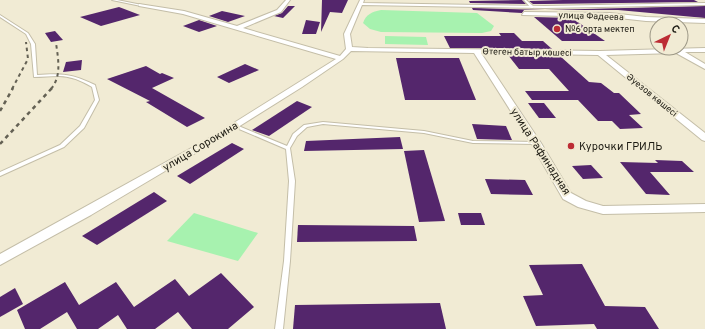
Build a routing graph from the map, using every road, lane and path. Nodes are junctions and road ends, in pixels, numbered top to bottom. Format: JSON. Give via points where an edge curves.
{"nodes":[{"id":1,"x":113,"y":0,"type":"edge"},
{"id":2,"x":288,"y":0,"type":"edge"},
{"id":3,"x":525,"y":0,"type":"edge"},
{"id":4,"x":361,"y":2,"type":"edge"},
{"id":5,"x":705,"y":4,"type":"edge"},
{"id":6,"x":141,"y":5,"type":"joint"},
{"id":7,"x":677,"y":5,"type":"junction"},
{"id":8,"x":532,"y":7,"type":"junction"},
{"id":9,"x":524,"y":14,"type":"dead end"},
{"id":10,"x":0,"y":16,"type":"edge"},
{"id":11,"x":681,"y":16,"type":"edge"},
{"id":12,"x":649,"y":20,"type":"edge"},
{"id":13,"x":689,"y":20,"type":"edge"},
{"id":14,"x":705,"y":21,"type":"edge"},
{"id":15,"x":238,"y":28,"type":"junction"},
{"id":16,"x":349,"y":48,"type":"junction"},
{"id":17,"x":705,"y":50,"type":"edge"},
{"id":18,"x":476,"y":51,"type":"junction"},
{"id":19,"x":689,"y":51,"type":"edge"},
{"id":20,"x":649,"y":52,"type":"edge"},
{"id":21,"x":600,"y":53,"type":"junction"},
{"id":22,"x":686,"y":56,"type":"edge"},
{"id":23,"x":341,"y":58,"type":"junction"},
{"id":24,"x":705,"y":67,"type":"edge"},
{"id":25,"x":234,"y":126,"type":"junction"},
{"id":26,"x":705,"y":138,"type":"edge"},
{"id":27,"x":536,"y":143,"type":"junction"},
{"id":28,"x":288,"y":148,"type":"junction"},
{"id":29,"x":0,"y":174,"type":"edge"},
{"id":30,"x":705,"y":208,"type":"edge"},
{"id":31,"x":0,"y":260,"type":"edge"},
{"id":32,"x":279,"y":329,"type":"edge"}],
"edges":[{"from":1,"to":6,"type":"lane"},
{"from":2,"to":15,"type":"street","via":[[279,11]]},
{"from":3,"to":8,"type":"lane"},
{"from":4,"to":8,"type":"street"},
{"from":4,"to":16,"type":"street","via":[[347,34]]},
{"from":5,"to":7,"type":"street"},
{"from":6,"to":15,"type":"street","via":[[184,13]]},
{"from":7,"to":8,"type":"street"},
{"from":7,"to":11,"type":"street"},
{"from":9,"to":12,"type":"street","name":"улица Фадеева","via":[[610,15]]},
{"from":10,"to":29,"type":"lane","via":[[27,33],[33,44],[35,76],[61,74],[77,77],[94,86],[97,100],[82,127],[62,146]]},
{"from":13,"to":14,"type":"street","name":"улица Фадеева"},
{"from":15,"to":23,"type":"street"},
{"from":16,"to":18,"type":"street","name":"Өтеген батыр көшесі"},
{"from":16,"to":23,"type":"street","name":"улица Сорокина"},
{"from":17,"to":19,"type":"street","name":"Өтеген батыр көшесі"},
{"from":18,"to":21,"type":"street","name":"Өтеген батыр көшесі"},
{"from":18,"to":27,"type":"street","name":"улица Рафинадная"},
{"from":20,"to":21,"type":"street","name":"Өтеген батыр көшесі"},
{"from":21,"to":26,"type":"street","name":"Әуезов көшесі"},
{"from":22,"to":24,"type":"street"},
{"from":23,"to":25,"type":"street","name":"улица Сорокина","via":[[275,103]]},
{"from":25,"to":28,"type":"lane"},
{"from":25,"to":31,"type":"street","name":"улица Сорокина","via":[[135,185]]},
{"from":27,"to":28,"type":"lane","via":[[473,142],[424,132],[323,123],[306,126],[295,135]]},
{"from":27,"to":30,"type":"street","name":"улица Рафинадная","via":[[567,196],[582,204],[603,210]]},
{"from":28,"to":32,"type":"lane","via":[[292,181],[287,261]]}]}
